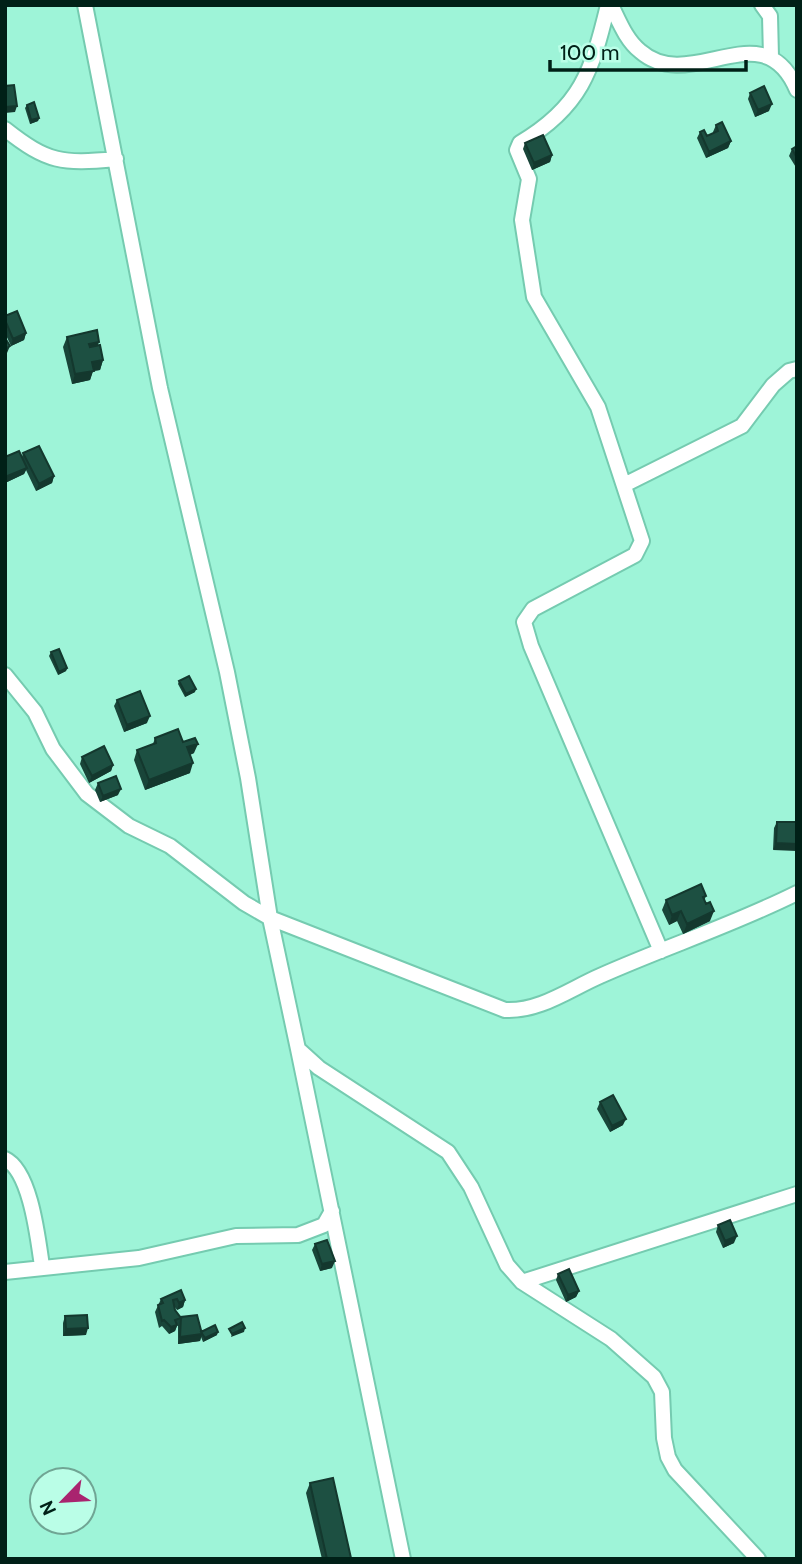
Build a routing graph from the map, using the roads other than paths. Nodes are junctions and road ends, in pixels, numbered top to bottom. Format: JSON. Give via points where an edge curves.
{"nodes":[{"id":1,"x":85,"y":5,"type":"edge"},
{"id":2,"x":610,"y":5,"type":"edge"},
{"id":3,"x":762,"y":5,"type":"edge"},
{"id":4,"x":771,"y":57,"type":"junction"},
{"id":5,"x":797,"y":90,"type":"edge"},
{"id":6,"x":5,"y":129,"type":"edge"},
{"id":7,"x":116,"y":159,"type":"junction"},
{"id":8,"x":797,"y":369,"type":"edge"},
{"id":9,"x":626,"y":484,"type":"junction"},
{"id":10,"x":5,"y":675,"type":"edge"},
{"id":11,"x":797,"y":893,"type":"edge"},
{"id":12,"x":270,"y":918,"type":"junction"},
{"id":13,"x":661,"y":951,"type":"junction"},
{"id":14,"x":298,"y":1049,"type":"junction"},
{"id":15,"x":5,"y":1159,"type":"edge"},
{"id":16,"x":797,"y":1194,"type":"edge"},
{"id":17,"x":332,"y":1211,"type":"junction"},
{"id":18,"x":42,"y":1266,"type":"junction"},
{"id":19,"x":5,"y":1272,"type":"edge"},
{"id":20,"x":522,"y":1282,"type":"junction"},
{"id":21,"x":403,"y":1559,"type":"edge"},
{"id":22,"x":758,"y":1559,"type":"edge"}],
"edges":[{"from":1,"to":7,"type":"street"},
{"from":2,"to":4,"type":"street","via":[[638,50],[657,60],[710,62],[750,52]]},
{"from":2,"to":9,"type":"street","via":[[572,103],[517,150],[529,179],[522,220],[534,297],[598,407]]},
{"from":3,"to":4,"type":"street","via":[[770,16]]},
{"from":4,"to":5,"type":"street","via":[[785,68]]},
{"from":6,"to":7,"type":"street","via":[[30,150],[52,157],[87,162]]},
{"from":7,"to":12,"type":"street","via":[[160,388],[248,778]]},
{"from":8,"to":9,"type":"street","via":[[773,385],[742,426]]},
{"from":9,"to":13,"type":"street","via":[[640,548],[625,561],[533,609],[524,622]]},
{"from":10,"to":12,"type":"street","via":[[88,794],[128,826],[170,846]]},
{"from":11,"to":13,"type":"street"},
{"from":12,"to":13,"type":"street","via":[[505,1010],[533,1007]]},
{"from":12,"to":14,"type":"street"},
{"from":14,"to":17,"type":"street"},
{"from":14,"to":20,"type":"street","via":[[319,1069],[448,1152],[471,1186],[507,1265]]},
{"from":15,"to":18,"type":"street","via":[[18,1168],[23,1182]]},
{"from":16,"to":20,"type":"street"},
{"from":17,"to":18,"type":"street","via":[[324,1225],[298,1234],[236,1236],[139,1258]]},
{"from":17,"to":21,"type":"street"},
{"from":18,"to":19,"type":"street"},
{"from":20,"to":22,"type":"street","via":[[611,1339],[654,1377],[662,1392],[664,1438],[675,1470]]}]}
